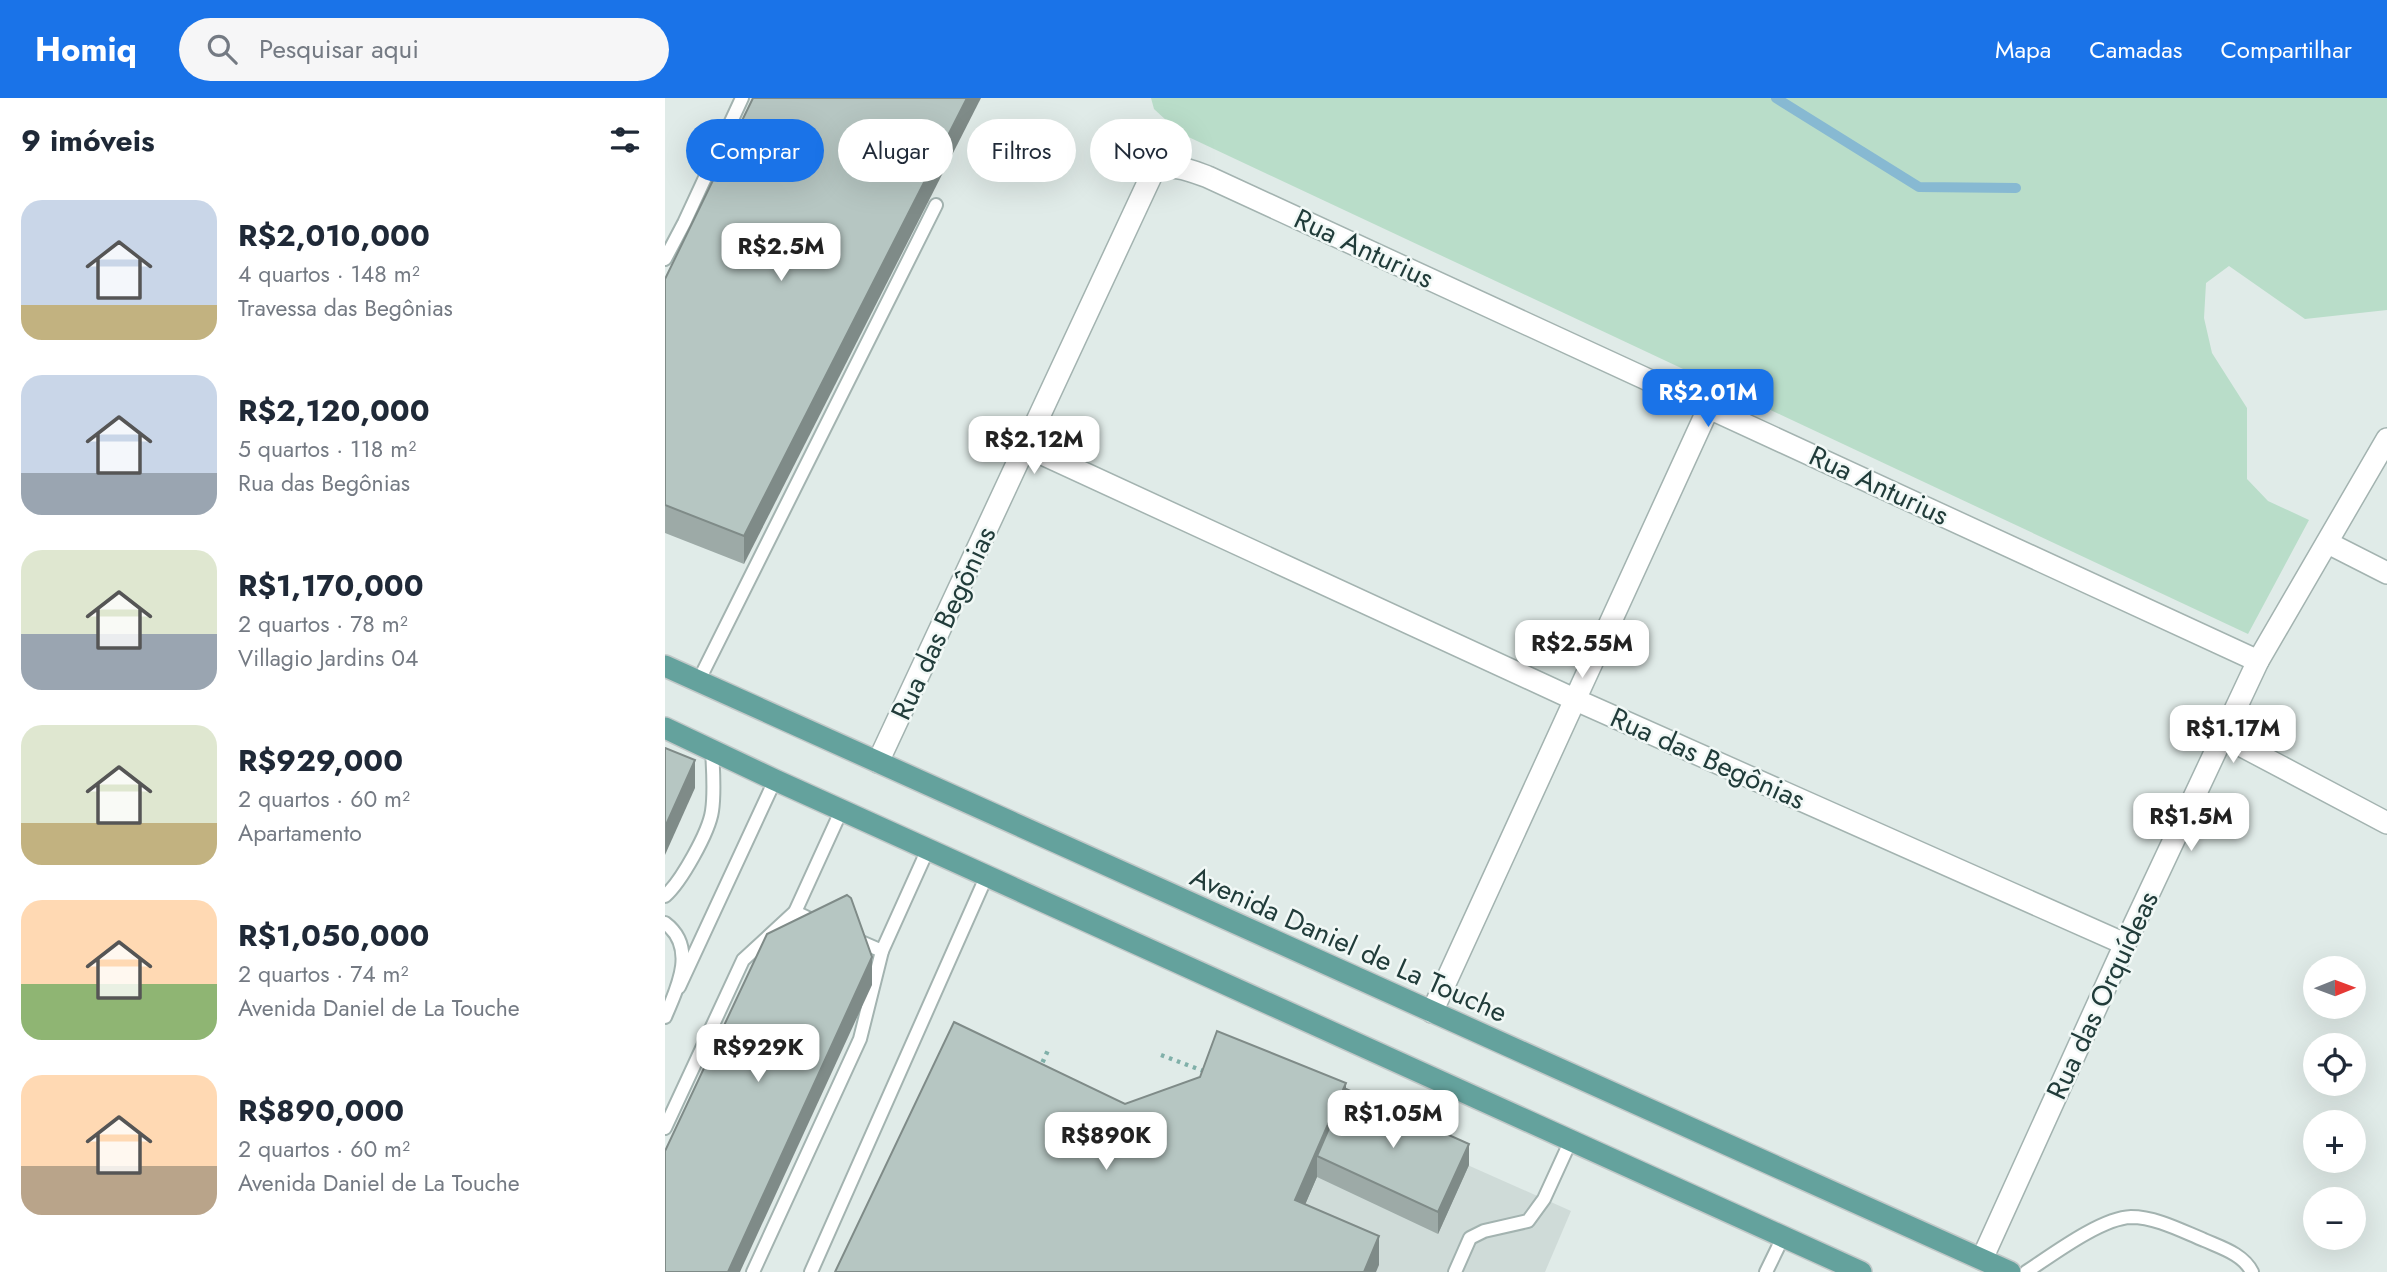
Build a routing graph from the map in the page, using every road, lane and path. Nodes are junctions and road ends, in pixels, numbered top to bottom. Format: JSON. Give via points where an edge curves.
{"nodes":[{"id":1,"x":743,"y":98,"type":"edge"},
{"id":2,"x":1192,"y":172,"type":"edge"},
{"id":3,"x":1148,"y":182,"type":"edge"},
{"id":4,"x":936,"y":205,"type":"dead end"},
{"id":5,"x":665,"y":259,"type":"edge"},
{"id":6,"x":1709,"y":407,"type":"junction"},
{"id":7,"x":2387,"y":439,"type":"edge"},
{"id":8,"x":1025,"y":446,"type":"junction"},
{"id":9,"x":2328,"y":542,"type":"junction"},
{"id":10,"x":2387,"y":573,"type":"edge"},
{"id":11,"x":2259,"y":661,"type":"junction"},
{"id":12,"x":665,"y":666,"type":"edge"},
{"id":13,"x":698,"y":681,"type":"junction"},
{"id":14,"x":1576,"y":700,"type":"junction"},
{"id":15,"x":665,"y":728,"type":"edge"},
{"id":16,"x":2223,"y":736,"type":"junction"},
{"id":17,"x":712,"y":750,"type":"junction"},
{"id":18,"x":878,"y":762,"type":"junction"},
{"id":19,"x":775,"y":780,"type":"junction"},
{"id":20,"x":842,"y":809,"type":"junction"},
{"id":21,"x":2387,"y":823,"type":"edge"},
{"id":22,"x":928,"y":849,"type":"junction"},
{"id":23,"x":987,"y":876,"type":"junction"},
{"id":24,"x":665,"y":897,"type":"edge"},
{"id":25,"x":795,"y":912,"type":"junction"},
{"id":26,"x":665,"y":923,"type":"edge"},
{"id":27,"x":832,"y":929,"type":"edge"},
{"id":28,"x":845,"y":935,"type":"edge"},
{"id":29,"x":2125,"y":944,"type":"junction"},
{"id":30,"x":882,"y":951,"type":"junction"},
{"id":31,"x":679,"y":987,"type":"junction"},
{"id":32,"x":1432,"y":1013,"type":"junction"},
{"id":33,"x":665,"y":1017,"type":"edge"},
{"id":34,"x":1049,"y":1048,"type":"dead end"},
{"id":35,"x":1161,"y":1055,"type":"dead end"},
{"id":36,"x":1211,"y":1074,"type":"edge"},
{"id":37,"x":1036,"y":1078,"type":"edge"},
{"id":38,"x":665,"y":1128,"type":"edge"},
{"id":39,"x":1571,"y":1140,"type":"junction"},
{"id":40,"x":1783,"y":1237,"type":"junction"},
{"id":41,"x":1982,"y":1259,"type":"junction"},
{"id":42,"x":754,"y":1272,"type":"edge"},
{"id":43,"x":811,"y":1272,"type":"edge"},
{"id":44,"x":1455,"y":1272,"type":"edge"},
{"id":45,"x":1766,"y":1272,"type":"edge"},
{"id":46,"x":1861,"y":1272,"type":"edge"},
{"id":47,"x":2010,"y":1272,"type":"edge"},
{"id":48,"x":2027,"y":1272,"type":"edge"},
{"id":49,"x":2252,"y":1272,"type":"edge"}],
"edges":[{"from":1,"to":5,"type":"lane"},
{"from":2,"to":6,"type":"street","name":"Rua Anturius"},
{"from":3,"to":8,"type":"street","name":"Rua das Begônias"},
{"from":4,"to":13,"type":"lane"},
{"from":6,"to":11,"type":"street","name":"Rua Anturius"},
{"from":6,"to":14,"type":"street"},
{"from":7,"to":9,"type":"street","name":"Rua das Orquídeas"},
{"from":8,"to":14,"type":"street","name":"Rua das Begônias"},
{"from":8,"to":18,"type":"street","name":"Rua das Begônias"},
{"from":9,"to":10,"type":"street"},
{"from":9,"to":11,"type":"street","name":"Rua das Orquídeas"},
{"from":11,"to":16,"type":"street","name":"Rua das Orquídeas"},
{"from":12,"to":13,"type":"main road","name":"Avenida Daniel de La Touche"},
{"from":13,"to":18,"type":"main road","name":"Avenida Daniel de La Touche"},
{"from":14,"to":29,"type":"street","name":"Rua das Begônias"},
{"from":14,"to":32,"type":"street"},
{"from":15,"to":17,"type":"main road"},
{"from":16,"to":21,"type":"street"},
{"from":16,"to":29,"type":"street","name":"Rua das Orquídeas"},
{"from":17,"to":19,"type":"main road"},
{"from":17,"to":24,"type":"lane","via":[[711,815],[683,877]]},
{"from":18,"to":32,"type":"main road","name":"Avenida Daniel de La Touche"},
{"from":19,"to":20,"type":"main road"},
{"from":19,"to":31,"type":"lane"},
{"from":20,"to":22,"type":"main road"},
{"from":20,"to":25,"type":"lane"},
{"from":22,"to":23,"type":"main road"},
{"from":22,"to":30,"type":"lane"},
{"from":23,"to":39,"type":"main road"},
{"from":23,"to":43,"type":"lane"},
{"from":25,"to":27,"type":"lane"},
{"from":25,"to":38,"type":"lane","via":[[743,960]]},
{"from":26,"to":31,"type":"lane","via":[[682,949]]},
{"from":28,"to":30,"type":"lane"},
{"from":29,"to":41,"type":"street","name":"Rua das Orquídeas"},
{"from":30,"to":42,"type":"lane","via":[[860,1039]]},
{"from":31,"to":33,"type":"lane"},
{"from":32,"to":41,"type":"main road","name":"Avenida Daniel de La Touche"},
{"from":34,"to":37,"type":"path"},
{"from":35,"to":36,"type":"path"},
{"from":39,"to":40,"type":"main road"},
{"from":39,"to":44,"type":"lane","via":[[1544,1199],[1528,1221],[1469,1238]]},
{"from":40,"to":45,"type":"lane"},
{"from":40,"to":46,"type":"main road"},
{"from":41,"to":47,"type":"main road","name":"Avenida Daniel de La Touche"},
{"from":48,"to":49,"type":"lane","via":[[2082,1234],[2129,1217],[2176,1229],[2229,1251],[2247,1262]]}]}
